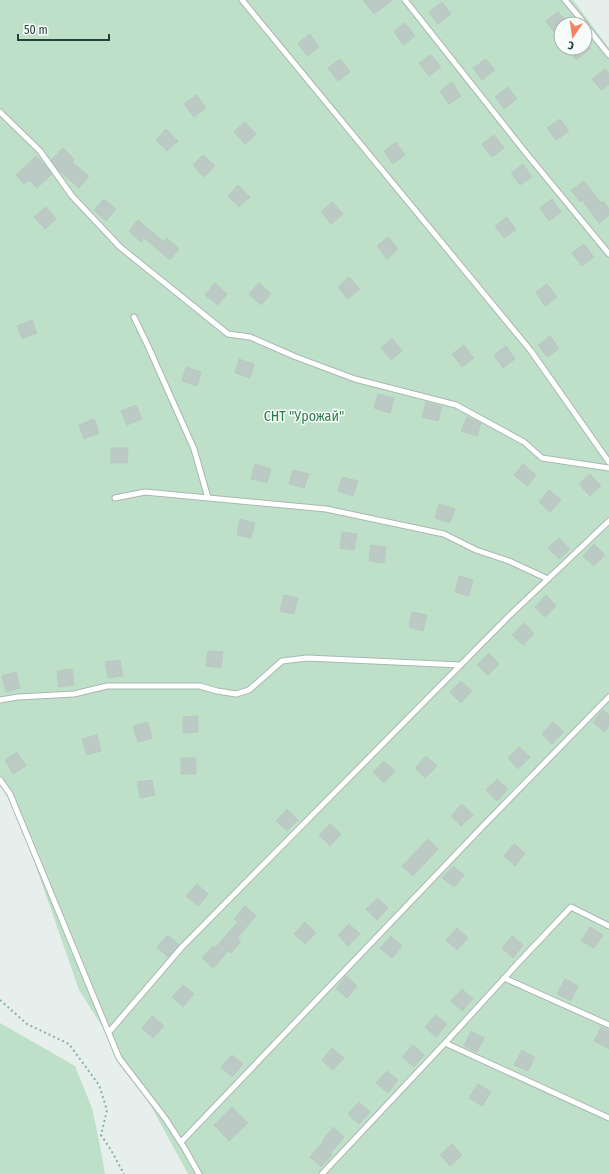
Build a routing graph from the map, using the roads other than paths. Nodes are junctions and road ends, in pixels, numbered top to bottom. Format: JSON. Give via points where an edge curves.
{"nodes":[{"id":1,"x":242,"y":0,"type":"edge"},
{"id":2,"x":405,"y":0,"type":"edge"},
{"id":3,"x":566,"y":0,"type":"edge"},
{"id":4,"x":579,"y":16,"type":"edge"},
{"id":5,"x":593,"y":34,"type":"edge"},
{"id":6,"x":609,"y":55,"type":"edge"},
{"id":7,"x":0,"y":112,"type":"edge"},
{"id":8,"x":609,"y":254,"type":"edge"},
{"id":9,"x":134,"y":317,"type":"dead end"},
{"id":10,"x":609,"y":462,"type":"edge"},
{"id":11,"x":609,"y":468,"type":"edge"},
{"id":12,"x":115,"y":498,"type":"dead end"},
{"id":13,"x":208,"y":498,"type":"junction"},
{"id":14,"x":609,"y":521,"type":"edge"},
{"id":15,"x":548,"y":579,"type":"junction"},
{"id":16,"x":461,"y":665,"type":"junction"},
{"id":17,"x":609,"y":697,"type":"edge"},
{"id":18,"x":0,"y":700,"type":"edge"},
{"id":19,"x":0,"y":780,"type":"edge"},
{"id":20,"x":609,"y":926,"type":"edge"},
{"id":21,"x":504,"y":978,"type":"junction"},
{"id":22,"x":609,"y":1026,"type":"edge"},
{"id":23,"x":109,"y":1032,"type":"junction"},
{"id":24,"x":445,"y":1043,"type":"junction"},
{"id":25,"x":609,"y":1118,"type":"edge"},
{"id":26,"x":181,"y":1142,"type":"junction"},
{"id":27,"x":199,"y":1174,"type":"edge"},
{"id":28,"x":322,"y":1174,"type":"edge"}],
"edges":[{"from":1,"to":10,"type":"lane","via":[[532,351]]},
{"from":2,"to":8,"type":"lane"},
{"from":3,"to":4,"type":"lane"},
{"from":5,"to":6,"type":"lane"},
{"from":7,"to":11,"type":"lane","via":[[40,151],[72,196],[120,247],[228,334],[250,337],[355,379],[456,405],[524,442],[542,458]]},
{"from":9,"to":13,"type":"lane","via":[[194,449]]},
{"from":12,"to":13,"type":"lane","via":[[145,492]]},
{"from":13,"to":15,"type":"lane","via":[[326,509],[444,534]]},
{"from":14,"to":15,"type":"lane"},
{"from":15,"to":16,"type":"lane"},
{"from":16,"to":18,"type":"lane","via":[[307,658],[282,661],[249,690],[236,694],[200,686],[107,686],[74,694]]},
{"from":16,"to":23,"type":"lane","via":[[182,947]]},
{"from":17,"to":26,"type":"lane"},
{"from":19,"to":23,"type":"lane","via":[[10,794]]},
{"from":20,"to":21,"type":"lane","via":[[570,907]]},
{"from":21,"to":22,"type":"lane"},
{"from":21,"to":24,"type":"lane"},
{"from":23,"to":26,"type":"lane","via":[[119,1058]]},
{"from":24,"to":25,"type":"lane"},
{"from":24,"to":28,"type":"lane"},
{"from":26,"to":27,"type":"lane"}]}
